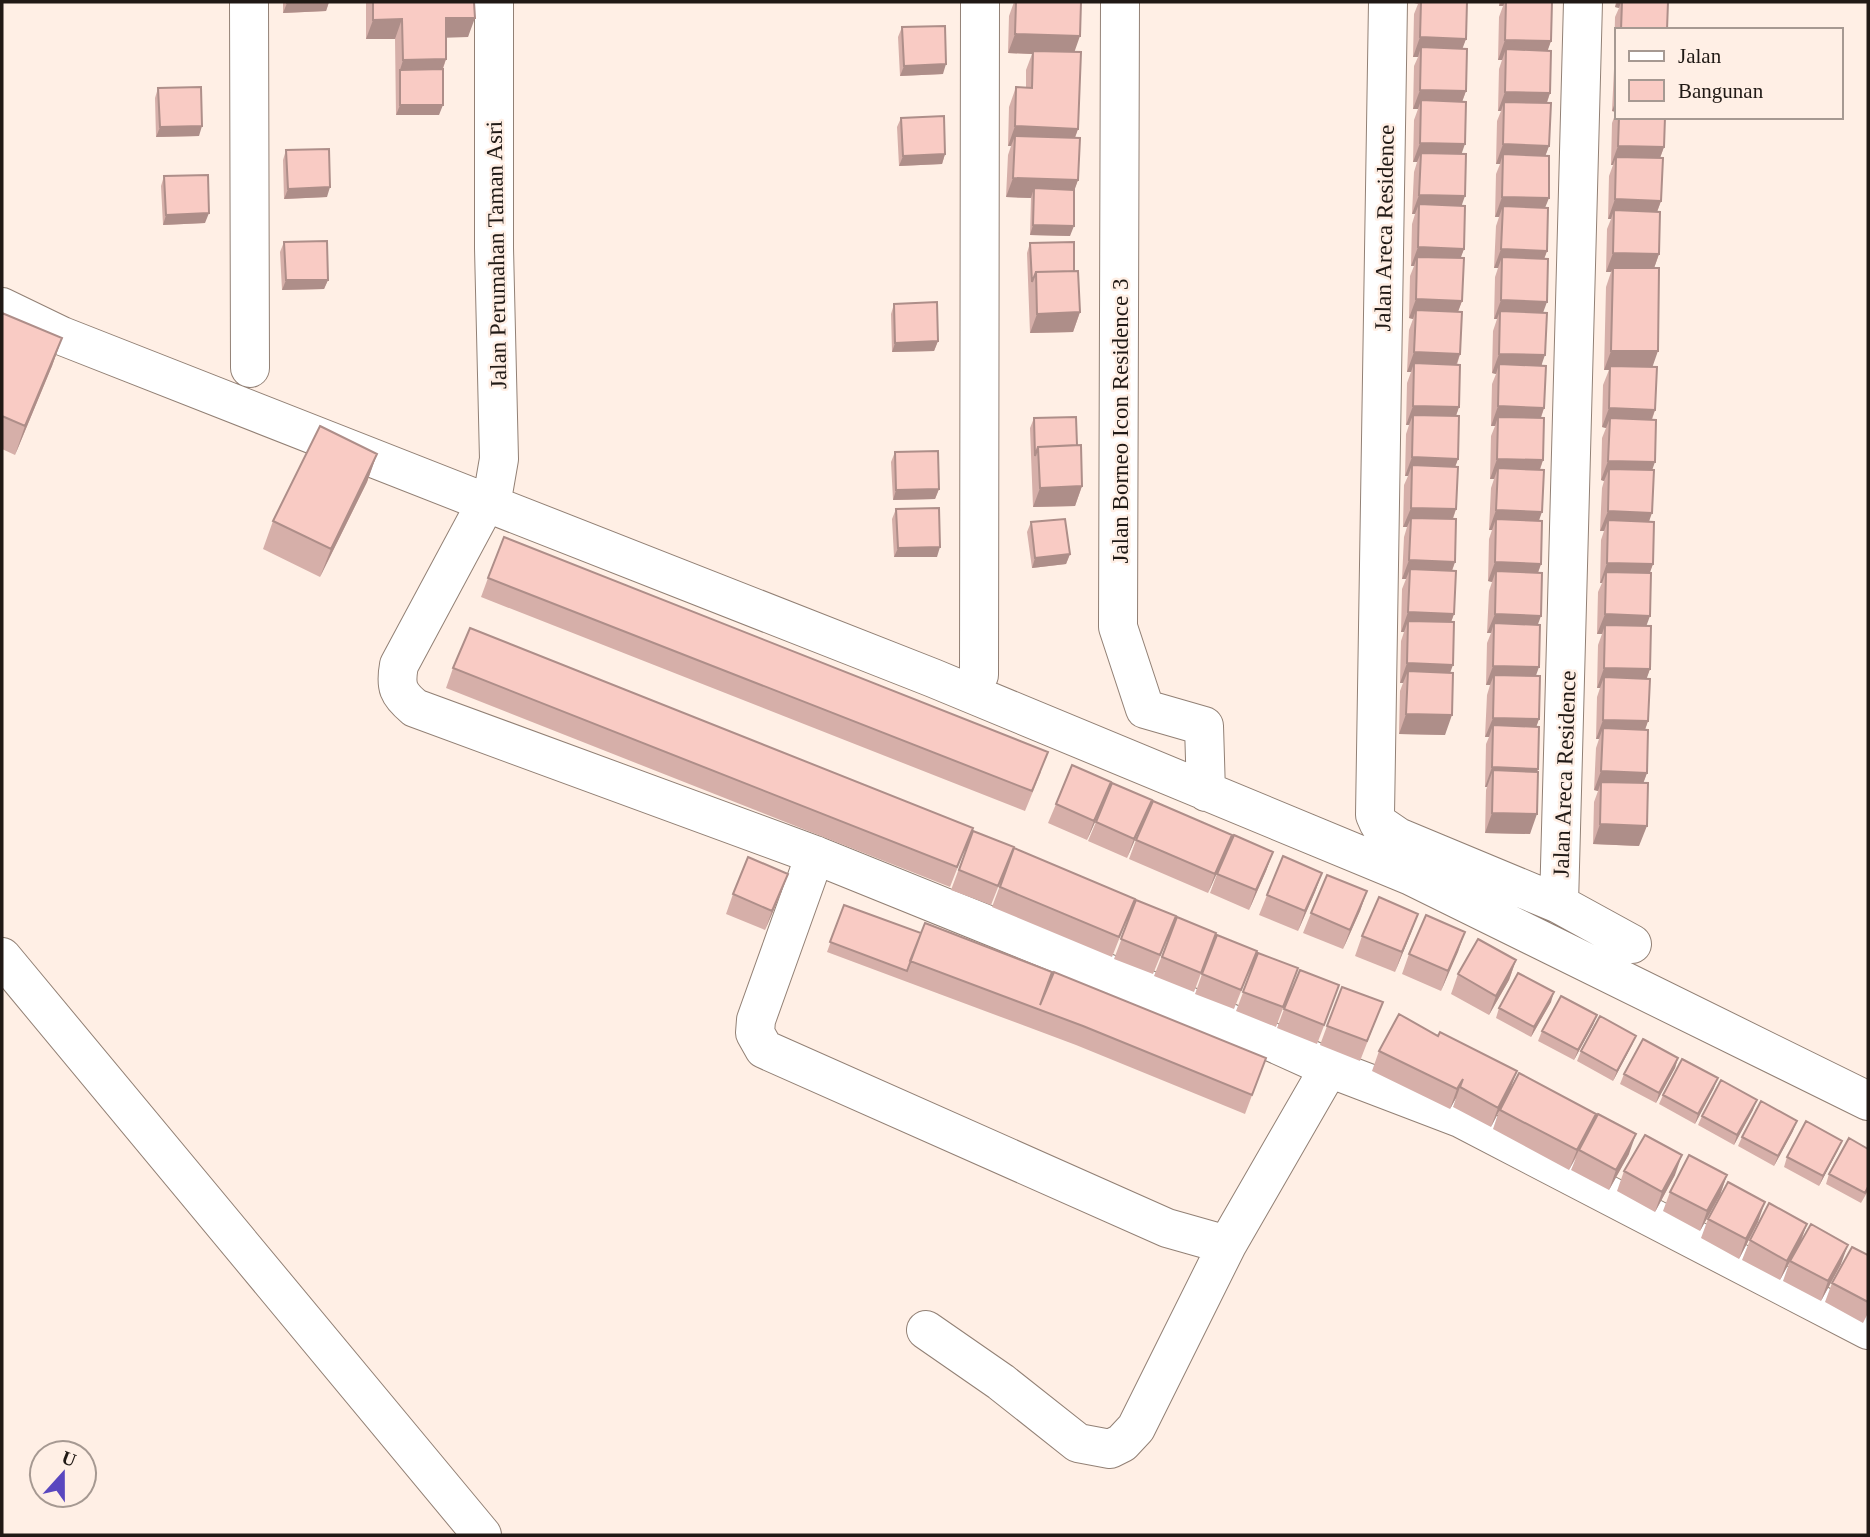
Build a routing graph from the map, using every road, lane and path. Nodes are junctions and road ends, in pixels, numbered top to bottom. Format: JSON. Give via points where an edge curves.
{"nodes":[{"id":1,"x":249,"y":2,"type":"edge"},
{"id":2,"x":494,"y":2,"type":"edge"},
{"id":3,"x":980,"y":2,"type":"edge"},
{"id":4,"x":1120,"y":2,"type":"edge"},
{"id":5,"x":1388,"y":2,"type":"edge"},
{"id":6,"x":1583,"y":2,"type":"edge"},
{"id":7,"x":2,"y":307,"type":"edge"},
{"id":8,"x":250,"y":368,"type":"dead end"},
{"id":9,"x":485,"y":505,"type":"junction"},
{"id":10,"x":978,"y":675,"type":"dead end"},
{"id":11,"x":1206,"y":792,"type":"junction"},
{"id":12,"x":815,"y":855,"type":"junction"},
{"id":13,"x":1559,"y":904,"type":"junction"},
{"id":14,"x":1632,"y":944,"type":"dead end"},
{"id":15,"x":2,"y":957,"type":"edge"},
{"id":16,"x":1329,"y":1068,"type":"junction"},
{"id":17,"x":1868,"y":1101,"type":"edge"},
{"id":18,"x":1227,"y":1245,"type":"junction"},
{"id":19,"x":926,"y":1330,"type":"dead end"},
{"id":20,"x":1868,"y":1330,"type":"edge"},
{"id":21,"x":482,"y":1535,"type":"edge"}],
"edges":[{"from":1,"to":8,"type":"street"},
{"from":2,"to":9,"type":"street","name":"Jalan Perumahan Taman Asri","via":[[499,459],[495,488]]},
{"from":3,"to":10,"type":"street"},
{"from":4,"to":11,"type":"street","name":"Jalan Borneo Icon Residence 3","via":[[1118,627],[1145,709],[1204,726]]},
{"from":5,"to":13,"type":"street","name":"Jalan Areca Residence","via":[[1376,816],[1385,830],[1398,837]]},
{"from":6,"to":13,"type":"street","name":"Jalan Areca Residence"},
{"from":7,"to":9,"type":"street","via":[[75,341]]},
{"from":9,"to":11,"type":"street","via":[[933,678]]},
{"from":9,"to":12,"type":"street","name":"Jalan Perumahan Taman Asri","via":[[399,665],[398,694],[415,708]]},
{"from":11,"to":17,"type":"street","via":[[1411,876]]},
{"from":12,"to":16,"type":"street","via":[[1223,1020]]},
{"from":12,"to":18,"type":"street","via":[[756,1020],[755,1032],[764,1049],[1167,1228]]},
{"from":13,"to":14,"type":"street"},
{"from":15,"to":21,"type":"street"},
{"from":16,"to":18,"type":"street"},
{"from":16,"to":20,"type":"street","via":[[1460,1118]]},
{"from":18,"to":19,"type":"street","via":[[1136,1428],[1110,1449],[1078,1443]]}]}
